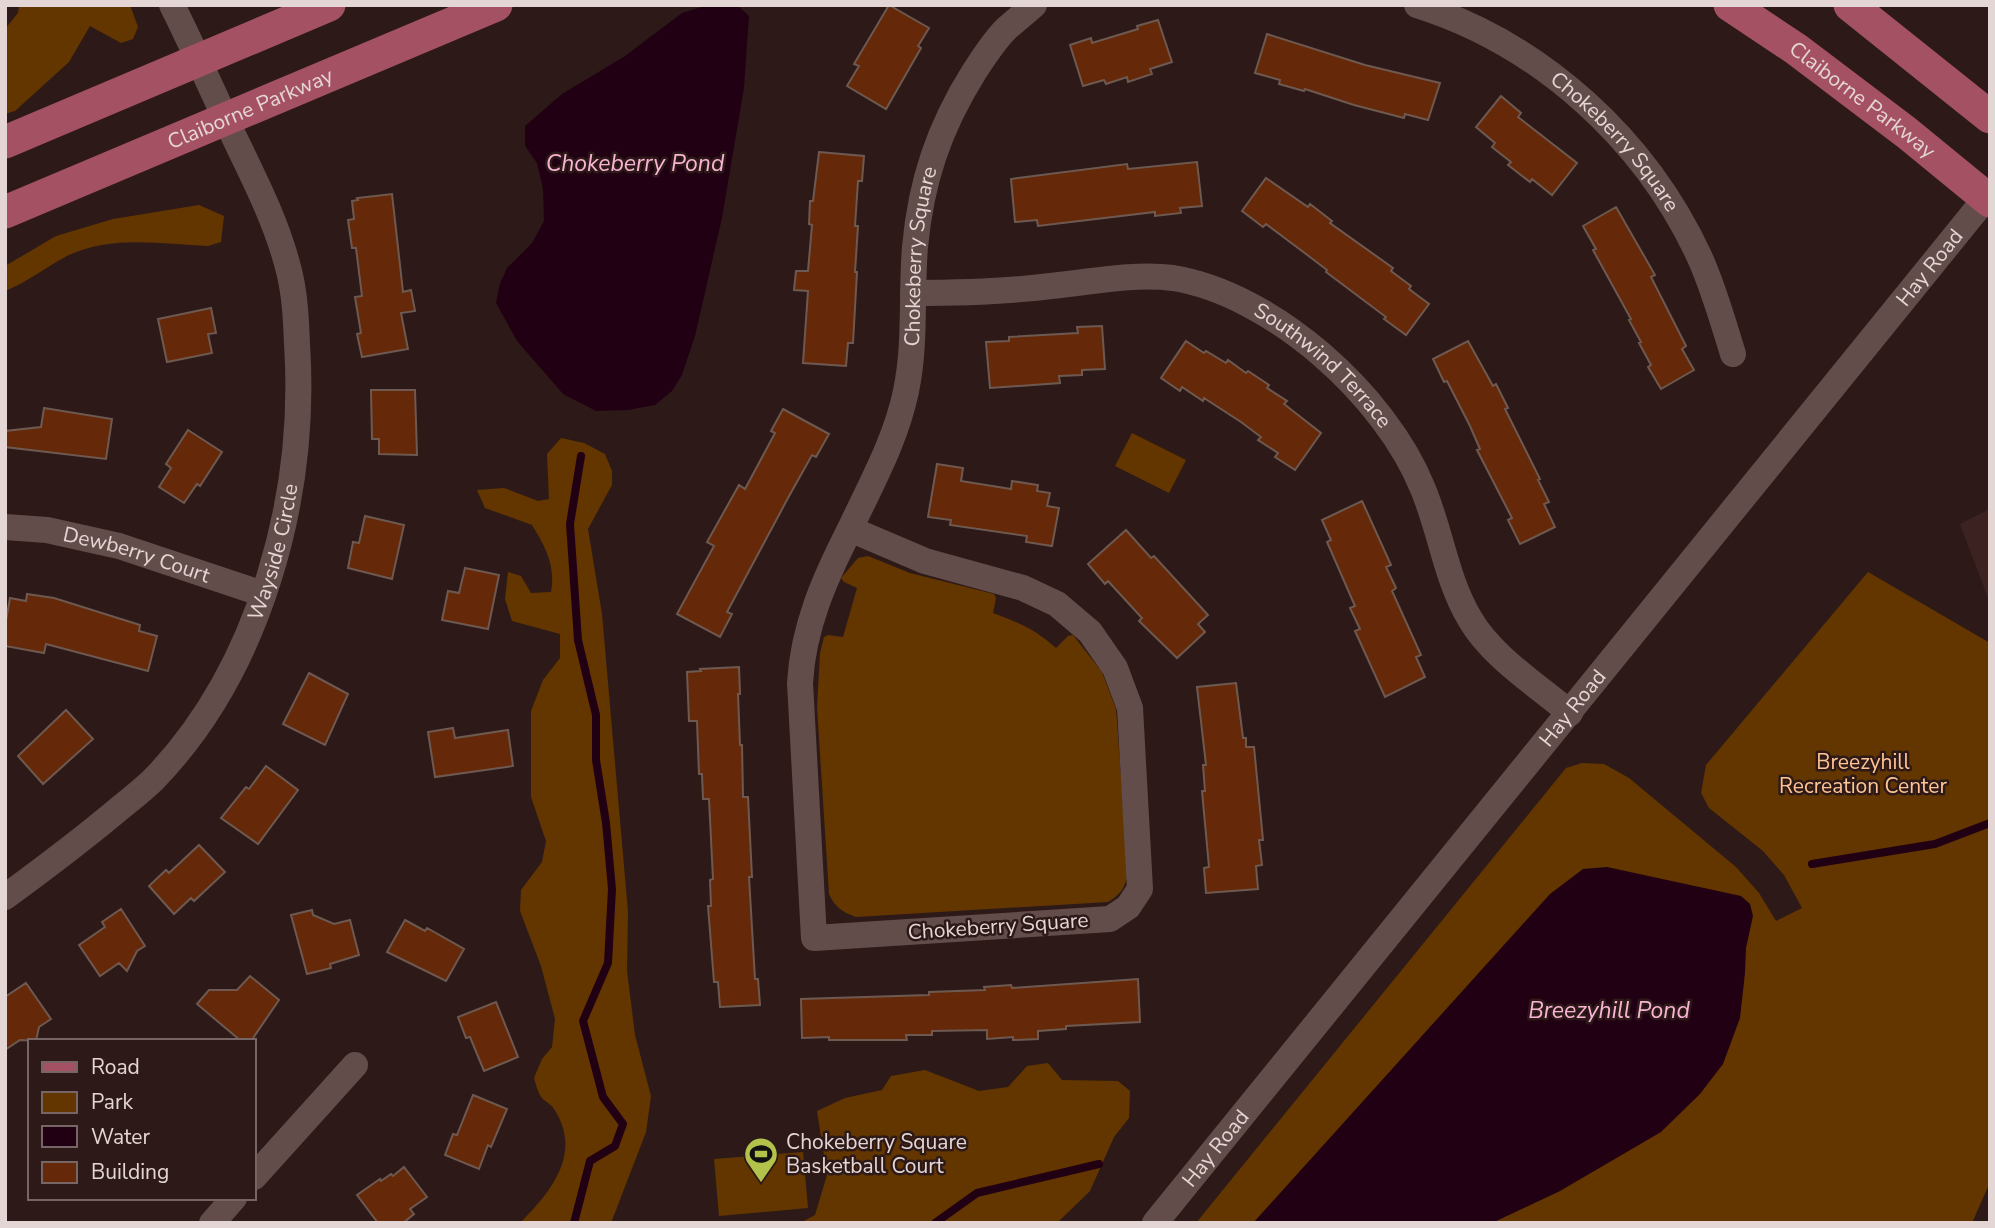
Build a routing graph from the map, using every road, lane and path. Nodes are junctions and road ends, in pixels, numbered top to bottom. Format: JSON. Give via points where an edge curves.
{"nodes":[{"id":1,"x":172,"y":5,"type":"edge"},
{"id":2,"x":329,"y":5,"type":"edge"},
{"id":3,"x":496,"y":5,"type":"edge"},
{"id":4,"x":1034,"y":5,"type":"edge"},
{"id":5,"x":1417,"y":5,"type":"edge"},
{"id":6,"x":1730,"y":5,"type":"edge"},
{"id":7,"x":1850,"y":5,"type":"edge"},
{"id":8,"x":199,"y":60,"type":"junction"},
{"id":9,"x":1990,"y":117,"type":"edge"},
{"id":10,"x":226,"y":119,"type":"junction"},
{"id":11,"x":5,"y":142,"type":"edge"},
{"id":12,"x":1988,"y":197,"type":"edge"},
{"id":13,"x":5,"y":212,"type":"edge"},
{"id":14,"x":913,"y":293,"type":"junction"},
{"id":15,"x":1732,"y":354,"type":"dead end"},
{"id":16,"x":5,"y":527,"type":"edge"},
{"id":17,"x":850,"y":529,"type":"junction"},
{"id":18,"x":263,"y":594,"type":"junction"},
{"id":19,"x":1570,"y":713,"type":"junction"},
{"id":20,"x":5,"y":897,"type":"edge"},
{"id":21,"x":355,"y":1065,"type":"dead end"},
{"id":22,"x":256,"y":1175,"type":"edge"},
{"id":23,"x":232,"y":1200,"type":"edge"},
{"id":24,"x":212,"y":1223,"type":"edge"},
{"id":25,"x":1155,"y":1223,"type":"edge"}],
"edges":[{"from":1,"to":8,"type":"street","name":"Wayside Circle"},
{"from":2,"to":8,"type":"main road"},
{"from":3,"to":10,"type":"main road","name":"Claiborne Parkway"},
{"from":4,"to":14,"type":"street","name":"Chokeberry Square","via":[[992,45],[943,128],[920,206]]},
{"from":5,"to":15,"type":"street","name":"Chokeberry Square","via":[[1491,36],[1538,64],[1615,131],[1676,212],[1719,305]]},
{"from":6,"to":12,"type":"main road","name":"Claiborne Parkway","via":[[1796,49]]},
{"from":7,"to":9,"type":"main road"},
{"from":8,"to":10,"type":"street","name":"Wayside Circle"},
{"from":8,"to":11,"type":"main road"},
{"from":10,"to":13,"type":"main road","name":"Claiborne Parkway"},
{"from":10,"to":18,"type":"street","name":"Wayside Circle","via":[[276,231],[294,295],[298,433],[286,518]]},
{"from":12,"to":19,"type":"street","name":"Hay Road"},
{"from":14,"to":17,"type":"street","name":"Chokeberry Square","via":[[907,390],[895,433]]},
{"from":14,"to":19,"type":"street","name":"Southwind Terrace","via":[[996,293],[1140,277],[1169,278],[1235,296],[1269,315],[1353,383],[1388,425],[1422,486],[1451,578],[1470,619],[1489,646]]},
{"from":16,"to":18,"type":"street","name":"Dewberry Court","via":[[47,530],[119,545]]},
{"from":17,"to":17,"type":"street","name":"Chokeberry Square","via":[[824,581],[801,663],[814,938],[1110,919],[1128,907],[1139,889],[1130,708],[1104,649],[1057,604],[1023,588],[925,561]]},
{"from":18,"to":20,"type":"street","name":"Wayside Circle","via":[[238,657],[188,740],[143,789]]},
{"from":19,"to":25,"type":"street","name":"Hay Road"},
{"from":21,"to":22,"type":"street"},
{"from":23,"to":24,"type":"street"}]}
